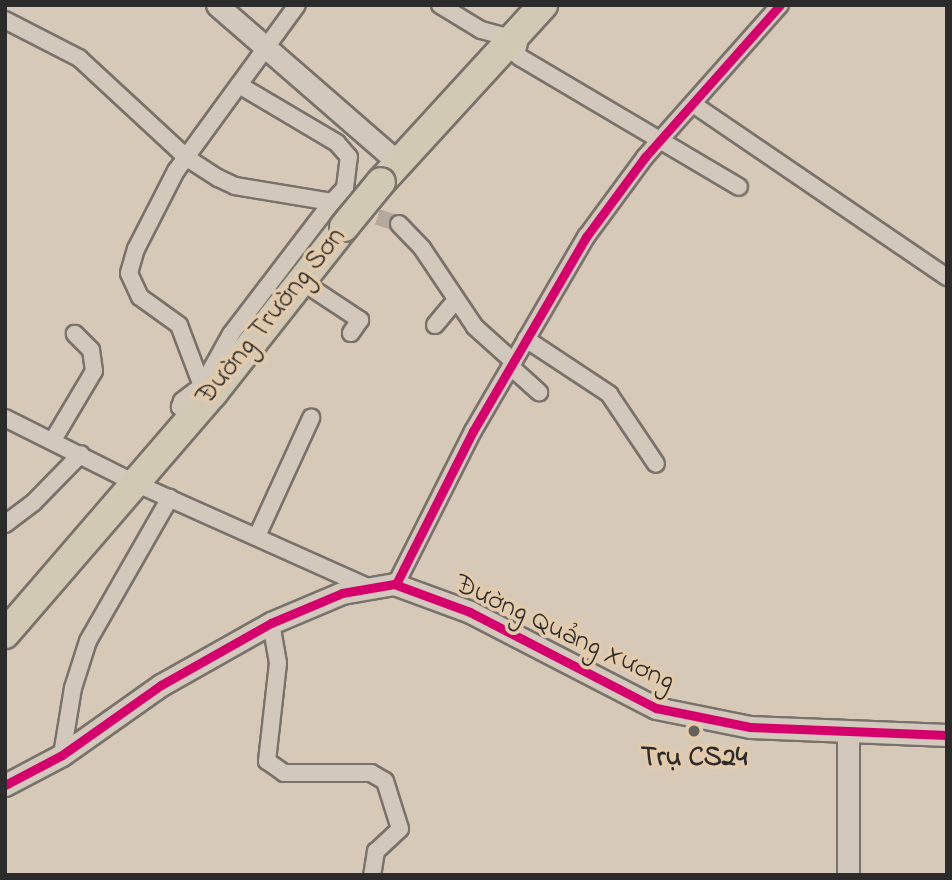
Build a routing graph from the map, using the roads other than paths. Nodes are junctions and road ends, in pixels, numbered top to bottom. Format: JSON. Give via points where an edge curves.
{"nodes":[{"id":1,"x":217,"y":5,"type":"edge"},
{"id":2,"x":297,"y":5,"type":"edge"},
{"id":3,"x":440,"y":5,"type":"edge"},
{"id":4,"x":543,"y":5,"type":"edge"},
{"id":5,"x":780,"y":5,"type":"edge"},
{"id":6,"x":5,"y":20,"type":"edge"},
{"id":7,"x":514,"y":39,"type":"junction"},
{"id":8,"x":265,"y":48,"type":"junction"},
{"id":9,"x":239,"y":85,"type":"junction"},
{"id":10,"x":693,"y":104,"type":"junction"},
{"id":11,"x":662,"y":139,"type":"junction"},
{"id":12,"x":187,"y":158,"type":"junction"},
{"id":13,"x":390,"y":172,"type":"junction"},
{"id":14,"x":739,"y":187,"type":"dead end"},
{"id":15,"x":338,"y":214,"type":"junction"},
{"id":16,"x":400,"y":224,"type":"tunnel mouth"},
{"id":17,"x":947,"y":277,"type":"edge"},
{"id":18,"x":301,"y":281,"type":"junction"},
{"id":19,"x":456,"y":301,"type":"junction"},
{"id":20,"x":435,"y":325,"type":"dead end"},
{"id":21,"x":351,"y":333,"type":"dead end"},
{"id":22,"x":75,"y":334,"type":"dead end"},
{"id":23,"x":526,"y":340,"type":"junction"},
{"id":24,"x":513,"y":365,"type":"junction"},
{"id":25,"x":202,"y":386,"type":"junction"},
{"id":26,"x":539,"y":391,"type":"dead end"},
{"id":27,"x":191,"y":417,"type":"junction"},
{"id":28,"x":5,"y":418,"type":"edge"},
{"id":29,"x":311,"y":418,"type":"dead end"},
{"id":30,"x":53,"y":440,"type":"junction"},
{"id":31,"x":81,"y":454,"type":"junction"},
{"id":32,"x":656,"y":464,"type":"dead end"},
{"id":33,"x":135,"y":483,"type":"junction"},
{"id":34,"x":170,"y":498,"type":"junction"},
{"id":35,"x":5,"y":524,"type":"edge"},
{"id":36,"x":258,"y":534,"type":"junction"},
{"id":37,"x":396,"y":584,"type":"junction"},
{"id":38,"x":365,"y":586,"type":"junction"},
{"id":39,"x":271,"y":623,"type":"junction"},
{"id":40,"x":5,"y":634,"type":"edge"},
{"id":41,"x":848,"y":731,"type":"junction"},
{"id":42,"x":947,"y":735,"type":"edge"},
{"id":43,"x":62,"y":755,"type":"junction"},
{"id":44,"x":5,"y":785,"type":"edge"},
{"id":45,"x":372,"y":875,"type":"edge"},
{"id":46,"x":848,"y":875,"type":"edge"}],
"edges":[{"from":1,"to":8,"type":"street"},
{"from":2,"to":8,"type":"street"},
{"from":3,"to":7,"type":"street","via":[[481,30]]},
{"from":4,"to":7,"type":"highway","name":"Đường Trường Sơn"},
{"from":5,"to":10,"type":"street"},
{"from":6,"to":12,"type":"street","via":[[79,58]]},
{"from":7,"to":11,"type":"street","via":[[519,43],[516,54]]},
{"from":7,"to":13,"type":"highway","name":"Đường Trường Sơn"},
{"from":8,"to":9,"type":"street"},
{"from":8,"to":13,"type":"street"},
{"from":9,"to":12,"type":"street"},
{"from":9,"to":15,"type":"street","via":[[338,143],[349,157]]},
{"from":10,"to":11,"type":"street"},
{"from":10,"to":17,"type":"street"},
{"from":11,"to":14,"type":"street"},
{"from":11,"to":23,"type":"street","via":[[586,237]]},
{"from":12,"to":15,"type":"street","via":[[234,186]]},
{"from":12,"to":25,"type":"street","via":[[136,249],[129,273],[140,297],[179,325]]},
{"from":13,"to":15,"type":"highway","name":"Đường Trường Sơn","bridge":true},
{"from":15,"to":18,"type":"highway","name":"Đường Trường Sơn"},
{"from":15,"to":25,"type":"street","via":[[231,334]]},
{"from":16,"to":19,"type":"street","via":[[422,248]]},
{"from":18,"to":21,"type":"street","via":[[360,320]]},
{"from":18,"to":27,"type":"highway","name":"Đường Trường Sơn"},
{"from":19,"to":20,"type":"street"},
{"from":19,"to":24,"type":"street"},
{"from":22,"to":30,"type":"street","via":[[91,351],[94,371]]},
{"from":23,"to":24,"type":"street"},
{"from":23,"to":32,"type":"street","via":[[609,394]]},
{"from":24,"to":26,"type":"street"},
{"from":24,"to":37,"type":"street"},
{"from":25,"to":27,"type":"street","via":[[182,401],[180,407]]},
{"from":27,"to":33,"type":"highway","name":"Đường Trường Sơn"},
{"from":28,"to":30,"type":"street"},
{"from":29,"to":36,"type":"street"},
{"from":30,"to":31,"type":"street"},
{"from":31,"to":33,"type":"street"},
{"from":31,"to":35,"type":"street"},
{"from":33,"to":34,"type":"street"},
{"from":33,"to":40,"type":"highway","name":"Đường Trường Sơn"},
{"from":34,"to":36,"type":"street"},
{"from":34,"to":43,"type":"street","via":[[88,641],[73,688]]},
{"from":36,"to":38,"type":"street"},
{"from":37,"to":38,"type":"street","name":"Đường Quảng Xương"},
{"from":37,"to":41,"type":"street","name":"Đường Quảng Xương","via":[[470,612],[656,708],[750,727]]},
{"from":38,"to":39,"type":"street","name":"Đường Quảng Xương"},
{"from":39,"to":43,"type":"street","name":"Đường Quảng Xương","via":[[162,685]]},
{"from":39,"to":45,"type":"street","via":[[278,663],[267,761],[284,773],[371,773],[385,780],[400,829],[376,851]]},
{"from":41,"to":42,"type":"street","name":"Đường Quảng Xương"},
{"from":41,"to":46,"type":"street"},
{"from":43,"to":44,"type":"street","name":"Đường Quảng Xương"}]}
